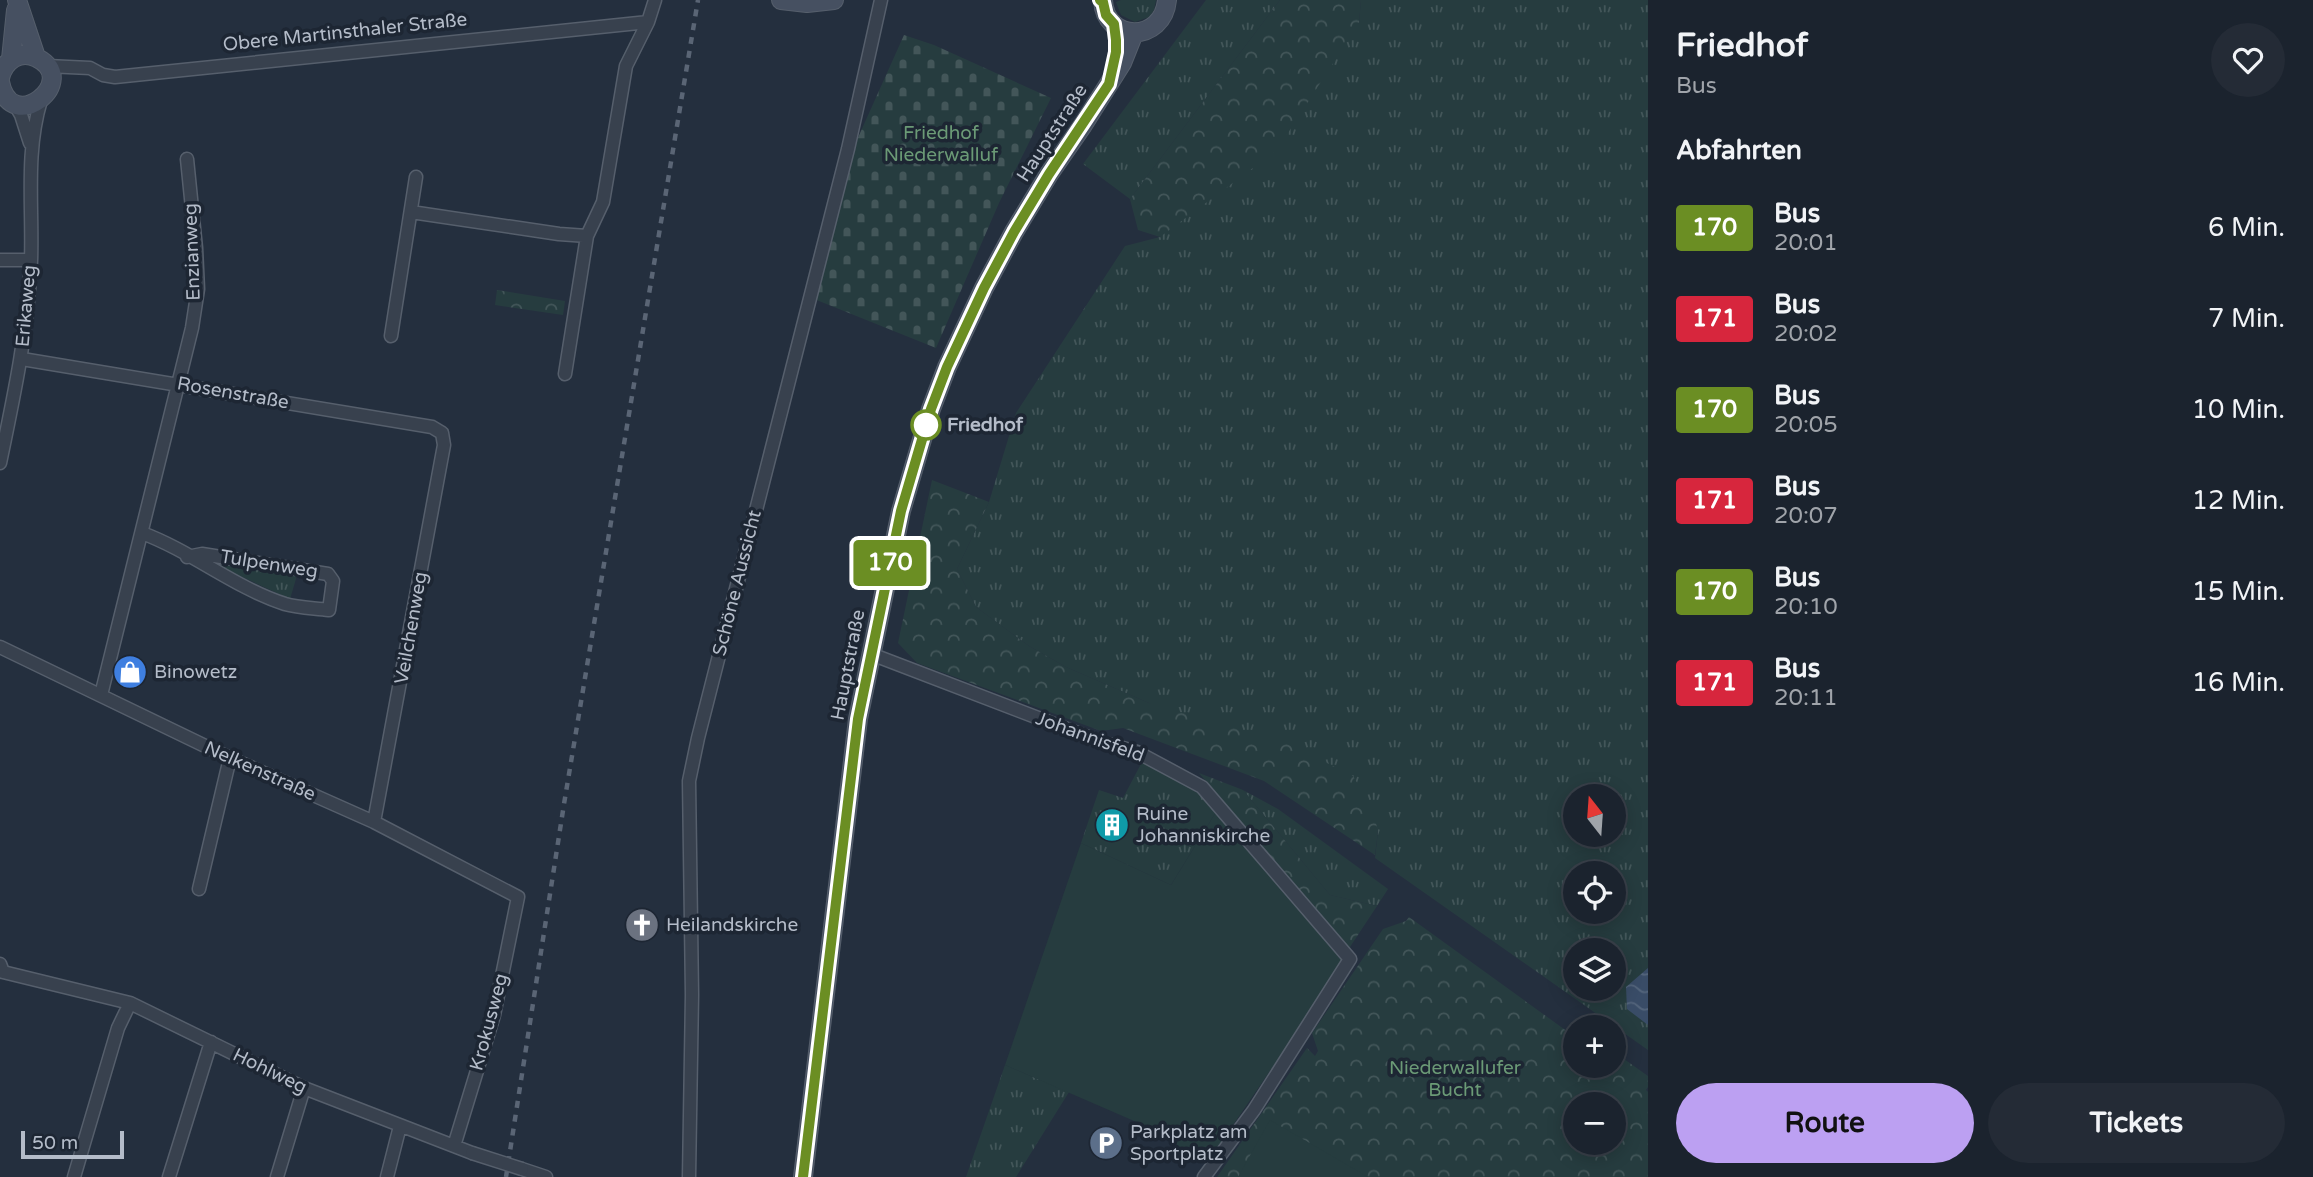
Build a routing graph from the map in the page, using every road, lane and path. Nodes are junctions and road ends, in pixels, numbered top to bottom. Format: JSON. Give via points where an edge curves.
{"nodes":[{"id":1,"x":655,"y":0,"type":"edge"},
{"id":2,"x":781,"y":0,"type":"edge"},
{"id":3,"x":834,"y":0,"type":"edge"},
{"id":4,"x":881,"y":0,"type":"edge"},
{"id":5,"x":1167,"y":0,"type":"edge"},
{"id":6,"x":1102,"y":1,"type":"edge"},
{"id":7,"x":648,"y":22,"type":"junction"},
{"id":8,"x":1114,"y":24,"type":"junction"},
{"id":9,"x":1134,"y":33,"type":"junction"},
{"id":10,"x":41,"y":62,"type":"junction"},
{"id":11,"x":4,"y":82,"type":"edge"},
{"id":12,"x":1109,"y":84,"type":"junction"},
{"id":13,"x":41,"y":100,"type":"junction"},
{"id":14,"x":31,"y":147,"type":"junction"},
{"id":15,"x":187,"y":159,"type":"dead end"},
{"id":16,"x":416,"y":177,"type":"dead end"},
{"id":17,"x":411,"y":212,"type":"junction"},
{"id":18,"x":587,"y":236,"type":"junction"},
{"id":19,"x":0,"y":260,"type":"edge"},
{"id":20,"x":31,"y":260,"type":"junction"},
{"id":21,"x":391,"y":336,"type":"dead end"},
{"id":22,"x":22,"y":359,"type":"junction"},
{"id":23,"x":565,"y":374,"type":"dead end"},
{"id":24,"x":177,"y":384,"type":"junction"},
{"id":25,"x":442,"y":433,"type":"joint"},
{"id":26,"x":0,"y":463,"type":"edge"},
{"id":27,"x":142,"y":533,"type":"junction"},
{"id":28,"x":187,"y":556,"type":"junction"},
{"id":29,"x":0,"y":647,"type":"edge"},
{"id":30,"x":871,"y":654,"type":"junction"},
{"id":31,"x":101,"y":695,"type":"junction"},
{"id":32,"x":230,"y":758,"type":"junction"},
{"id":33,"x":374,"y":822,"type":"junction"},
{"id":34,"x":199,"y":889,"type":"dead end"},
{"id":35,"x":518,"y":897,"type":"joint"},
{"id":36,"x":1,"y":971,"type":"edge"},
{"id":37,"x":130,"y":1003,"type":"junction"},
{"id":38,"x":211,"y":1042,"type":"junction"},
{"id":39,"x":304,"y":1088,"type":"junction"},
{"id":40,"x":400,"y":1126,"type":"junction"},
{"id":41,"x":454,"y":1146,"type":"junction"},
{"id":42,"x":540,"y":1174,"type":"edge"},
{"id":43,"x":74,"y":1177,"type":"edge"},
{"id":44,"x":169,"y":1177,"type":"edge"},
{"id":45,"x":277,"y":1177,"type":"edge"},
{"id":46,"x":387,"y":1177,"type":"edge"},
{"id":47,"x":689,"y":1177,"type":"edge"},
{"id":48,"x":803,"y":1177,"type":"edge"},
{"id":49,"x":1204,"y":1177,"type":"edge"}],
"edges":[{"from":1,"to":7,"type":"street"},
{"from":2,"to":3,"type":"street"},
{"from":4,"to":47,"type":"street","name":"Schöne Aussicht","via":[[848,149],[689,781]]},
{"from":5,"to":9,"type":"street","via":[[1155,26]]},
{"from":6,"to":8,"type":"street"},
{"from":7,"to":10,"type":"street","name":"Obere Martinsthaler Straße","via":[[115,77]]},
{"from":7,"to":18,"type":"street","via":[[626,66],[603,202]]},
{"from":8,"to":9,"type":"street"},
{"from":8,"to":12,"type":"street","name":"Hauptstraße","via":[[1116,52]]},
{"from":9,"to":12,"type":"street","name":"Hauptstraße"},
{"from":10,"to":11,"type":"street","via":[[23,55]]},
{"from":10,"to":11,"type":"street","via":[[17,0]]},
{"from":10,"to":13,"type":"street","via":[[50,73],[50,88]]},
{"from":11,"to":13,"type":"street","via":[[28,106]]},
{"from":11,"to":14,"type":"street","name":"Erikaweg"},
{"from":12,"to":30,"type":"street","name":"Hauptstraße","via":[[1014,232],[947,367],[901,511]]},
{"from":13,"to":14,"type":"street","name":"Erikaweg"},
{"from":14,"to":20,"type":"street","name":"Erikaweg"},
{"from":15,"to":24,"type":"street","name":"Enzianweg","via":[[198,289]]},
{"from":16,"to":17,"type":"street"},
{"from":17,"to":18,"type":"street"},
{"from":17,"to":21,"type":"street"},
{"from":18,"to":23,"type":"street"},
{"from":19,"to":20,"type":"street"},
{"from":20,"to":22,"type":"street","name":"Erikaweg"},
{"from":22,"to":24,"type":"street","name":"Rosenstraße"},
{"from":22,"to":26,"type":"street","name":"Erikaweg"},
{"from":24,"to":25,"type":"street","name":"Rosenstraße","via":[[432,427]]},
{"from":24,"to":27,"type":"street"},
{"from":25,"to":33,"type":"street","name":"Veilchenweg","via":[[444,444]]},
{"from":27,"to":28,"type":"street","name":"Tulpenweg"},
{"from":27,"to":31,"type":"street"},
{"from":28,"to":28,"type":"street","name":"Tulpenweg","via":[[284,603],[329,610],[333,581],[328,574],[202,554]]},
{"from":29,"to":31,"type":"street","name":"Nelkenstraße"},
{"from":30,"to":48,"type":"street","name":"Hauptstraße","via":[[858,719]]},
{"from":30,"to":49,"type":"street","name":"Johannisfeld","via":[[1136,752],[1202,787],[1350,959],[1254,1110]]},
{"from":31,"to":32,"type":"street","name":"Nelkenstraße"},
{"from":32,"to":33,"type":"street","name":"Nelkenstraße"},
{"from":32,"to":34,"type":"street"},
{"from":33,"to":35,"type":"street","name":"Nelkenstraße"},
{"from":35,"to":41,"type":"street","name":"Krokusweg","via":[[494,1015]]},
{"from":36,"to":37,"type":"street","name":"Hohlweg"},
{"from":37,"to":38,"type":"street","name":"Hohlweg"},
{"from":37,"to":43,"type":"street","via":[[118,1028]]},
{"from":38,"to":39,"type":"street","name":"Hohlweg"},
{"from":38,"to":44,"type":"street"},
{"from":39,"to":40,"type":"street","name":"Hohlweg"},
{"from":39,"to":45,"type":"street"},
{"from":40,"to":41,"type":"street","name":"Hohlweg"},
{"from":40,"to":46,"type":"street"},
{"from":41,"to":42,"type":"street","name":"Hohlweg","bridge":true}]}
